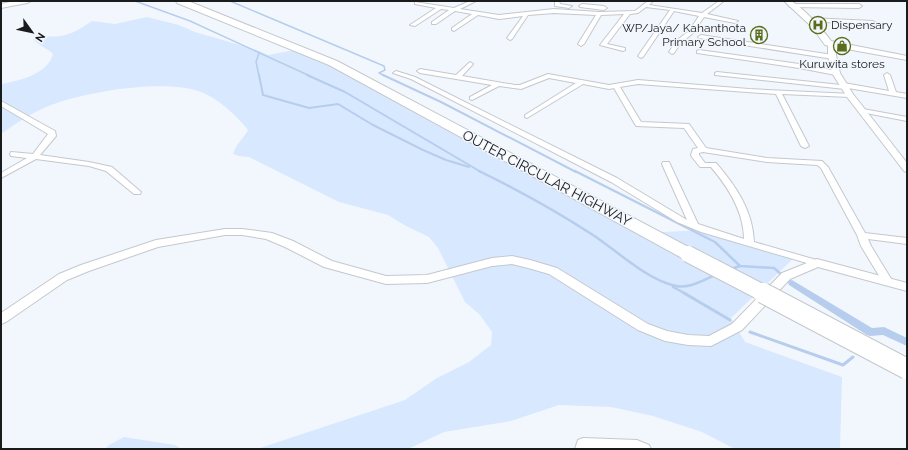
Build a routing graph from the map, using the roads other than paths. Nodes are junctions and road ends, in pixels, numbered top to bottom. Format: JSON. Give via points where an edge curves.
{"nodes":[{"id":1,"x":180,"y":1,"type":"edge"},
{"id":2,"x":474,"y":1,"type":"edge"},
{"id":3,"x":651,"y":1,"type":"edge"},
{"id":4,"x":722,"y":1,"type":"edge"},
{"id":5,"x":24,"y":2,"type":"edge"},
{"id":6,"x":194,"y":2,"type":"edge"},
{"id":7,"x":417,"y":3,"type":"dead end"},
{"id":8,"x":557,"y":3,"type":"edge"},
{"id":9,"x":789,"y":4,"type":"edge"},
{"id":10,"x":1,"y":6,"type":"edge"},
{"id":11,"x":646,"y":6,"type":"junction"},
{"id":12,"x":859,"y":6,"type":"dead end"},
{"id":13,"x":440,"y":7,"type":"junction"},
{"id":14,"x":604,"y":8,"type":"dead end"},
{"id":15,"x":673,"y":9,"type":"junction"},
{"id":16,"x":453,"y":10,"type":"junction"},
{"id":17,"x":462,"y":11,"type":"junction"},
{"id":18,"x":554,"y":11,"type":"junction"},
{"id":19,"x":628,"y":13,"type":"junction"},
{"id":20,"x":476,"y":14,"type":"junction"},
{"id":21,"x":599,"y":14,"type":"junction"},
{"id":22,"x":526,"y":15,"type":"junction"},
{"id":23,"x":703,"y":15,"type":"junction"},
{"id":24,"x":810,"y":20,"type":"junction"},
{"id":25,"x":735,"y":21,"type":"dead end"},
{"id":26,"x":873,"y":23,"type":"dead end"},
{"id":27,"x":413,"y":25,"type":"dead end"},
{"id":28,"x":454,"y":29,"type":"dead end"},
{"id":29,"x":701,"y":37,"type":"dead end"},
{"id":30,"x":510,"y":38,"type":"dead end"},
{"id":31,"x":581,"y":44,"type":"dead end"},
{"id":32,"x":832,"y":45,"type":"junction"},
{"id":33,"x":623,"y":49,"type":"dead end"},
{"id":34,"x":672,"y":52,"type":"dead end"},
{"id":35,"x":699,"y":52,"type":"dead end"},
{"id":36,"x":641,"y":56,"type":"dead end"},
{"id":37,"x":832,"y":58,"type":"junction"},
{"id":38,"x":907,"y":58,"type":"edge"},
{"id":39,"x":470,"y":64,"type":"dead end"},
{"id":40,"x":420,"y":71,"type":"dead end"},
{"id":41,"x":396,"y":73,"type":"dead end"},
{"id":42,"x":836,"y":73,"type":"junction"},
{"id":43,"x":717,"y":74,"type":"dead end"},
{"id":44,"x":887,"y":75,"type":"dead end"},
{"id":45,"x":458,"y":77,"type":"junction"},
{"id":46,"x":582,"y":82,"type":"junction"},
{"id":47,"x":499,"y":84,"type":"junction"},
{"id":48,"x":844,"y":86,"type":"junction"},
{"id":49,"x":616,"y":87,"type":"junction"},
{"id":50,"x":778,"y":92,"type":"junction"},
{"id":51,"x":893,"y":94,"type":"junction"},
{"id":52,"x":850,"y":95,"type":"junction"},
{"id":53,"x":907,"y":96,"type":"edge"},
{"id":54,"x":472,"y":98,"type":"dead end"},
{"id":55,"x":1,"y":102,"type":"edge"},
{"id":56,"x":863,"y":111,"type":"junction"},
{"id":57,"x":527,"y":116,"type":"dead end"},
{"id":58,"x":907,"y":119,"type":"edge"},
{"id":59,"x":804,"y":146,"type":"dead end"},
{"id":60,"x":703,"y":150,"type":"junction"},
{"id":61,"x":14,"y":154,"type":"dead end"},
{"id":62,"x":35,"y":157,"type":"junction"},
{"id":63,"x":666,"y":164,"type":"dead end"},
{"id":64,"x":907,"y":169,"type":"edge"},
{"id":65,"x":1,"y":176,"type":"edge"},
{"id":66,"x":137,"y":192,"type":"dead end"},
{"id":67,"x":694,"y":226,"type":"junction"},
{"id":68,"x":862,"y":235,"type":"junction"},
{"id":69,"x":907,"y":241,"type":"edge"},
{"id":70,"x":749,"y":244,"type":"junction"},
{"id":71,"x":691,"y":251,"type":"junction"},
{"id":72,"x":817,"y":263,"type":"junction"},
{"id":73,"x":888,"y":282,"type":"junction"},
{"id":74,"x":907,"y":287,"type":"edge"},
{"id":75,"x":1,"y":318,"type":"edge"},
{"id":76,"x":907,"y":359,"type":"edge"},
{"id":77,"x":907,"y":369,"type":"edge"},
{"id":78,"x":582,"y":449,"type":"edge"},
{"id":79,"x":644,"y":449,"type":"edge"}],
"edges":[{"from":1,"to":71,"type":"highway","name":"OUTER CIRCULAR HIGHWAY","via":[[333,63]]},
{"from":2,"to":16,"type":"street"},
{"from":3,"to":11,"type":"street"},
{"from":4,"to":23,"type":"street"},
{"from":5,"to":10,"type":"main road"},
{"from":6,"to":71,"type":"highway","name":"OUTER CIRCULAR HIGHWAY","via":[[278,33],[343,62],[459,121]]},
{"from":7,"to":13,"type":"street"},
{"from":8,"to":14,"type":"street"},
{"from":8,"to":18,"type":"street"},
{"from":9,"to":12,"type":"street"},
{"from":9,"to":24,"type":"main road"},
{"from":11,"to":15,"type":"street"},
{"from":11,"to":19,"type":"street"},
{"from":13,"to":16,"type":"street"},
{"from":13,"to":27,"type":"street"},
{"from":15,"to":23,"type":"street"},
{"from":15,"to":36,"type":"street"},
{"from":16,"to":17,"type":"street"},
{"from":16,"to":17,"type":"street","via":[[433,26]]},
{"from":17,"to":20,"type":"street"},
{"from":18,"to":21,"type":"street"},
{"from":18,"to":22,"type":"street"},
{"from":19,"to":21,"type":"street"},
{"from":19,"to":33,"type":"street","via":[[603,44]]},
{"from":20,"to":22,"type":"street","via":[[499,17]]},
{"from":20,"to":28,"type":"street"},
{"from":21,"to":31,"type":"street"},
{"from":22,"to":30,"type":"street"},
{"from":23,"to":25,"type":"street"},
{"from":23,"to":34,"type":"street","via":[[690,33],[675,45]]},
{"from":24,"to":26,"type":"street"},
{"from":24,"to":32,"type":"main road"},
{"from":29,"to":37,"type":"street"},
{"from":32,"to":37,"type":"street"},
{"from":32,"to":38,"type":"main road"},
{"from":35,"to":42,"type":"street"},
{"from":37,"to":42,"type":"street"},
{"from":39,"to":45,"type":"street"},
{"from":40,"to":45,"type":"street"},
{"from":41,"to":67,"type":"street","via":[[413,78],[614,180]]},
{"from":42,"to":48,"type":"street"},
{"from":43,"to":48,"type":"street"},
{"from":44,"to":51,"type":"street"},
{"from":45,"to":47,"type":"street"},
{"from":46,"to":47,"type":"street","via":[[548,76],[521,87]]},
{"from":46,"to":49,"type":"street"},
{"from":46,"to":57,"type":"street"},
{"from":47,"to":54,"type":"street"},
{"from":48,"to":51,"type":"street"},
{"from":48,"to":52,"type":"street"},
{"from":49,"to":50,"type":"street","via":[[638,82]]},
{"from":49,"to":60,"type":"street","via":[[639,124],[686,126]]},
{"from":50,"to":52,"type":"street"},
{"from":50,"to":59,"type":"street"},
{"from":51,"to":53,"type":"street"},
{"from":52,"to":56,"type":"street"},
{"from":55,"to":62,"type":"street","via":[[52,133]]},
{"from":56,"to":58,"type":"street"},
{"from":56,"to":64,"type":"street"},
{"from":60,"to":68,"type":"street","via":[[767,160],[819,163],[824,167]]},
{"from":60,"to":70,"type":"street","via":[[696,151],[696,155],[703,165],[713,165],[720,173],[743,209],[750,235]]},
{"from":61,"to":62,"type":"street"},
{"from":62,"to":65,"type":"street"},
{"from":62,"to":66,"type":"street","via":[[108,169]]},
{"from":63,"to":67,"type":"street"},
{"from":67,"to":70,"type":"street"},
{"from":68,"to":69,"type":"street"},
{"from":68,"to":73,"type":"street"},
{"from":70,"to":72,"type":"street"},
{"from":71,"to":76,"type":"highway","name":"OUTER CIRCULAR HIGHWAY"},
{"from":71,"to":77,"type":"highway","name":"OUTER CIRCULAR HIGHWAY","bridge":true},
{"from":72,"to":73,"type":"street"},
{"from":72,"to":75,"type":"street","via":[[786,276],[736,327],[711,341],[688,340],[665,336],[644,327],[552,271],[530,264],[512,260],[492,262],[427,279],[386,280],[328,264],[268,236],[225,232],[156,244],[86,268],[63,277]]},
{"from":73,"to":74,"type":"street"},
{"from":78,"to":79,"type":"street","via":[[583,444],[637,446]]}]}
